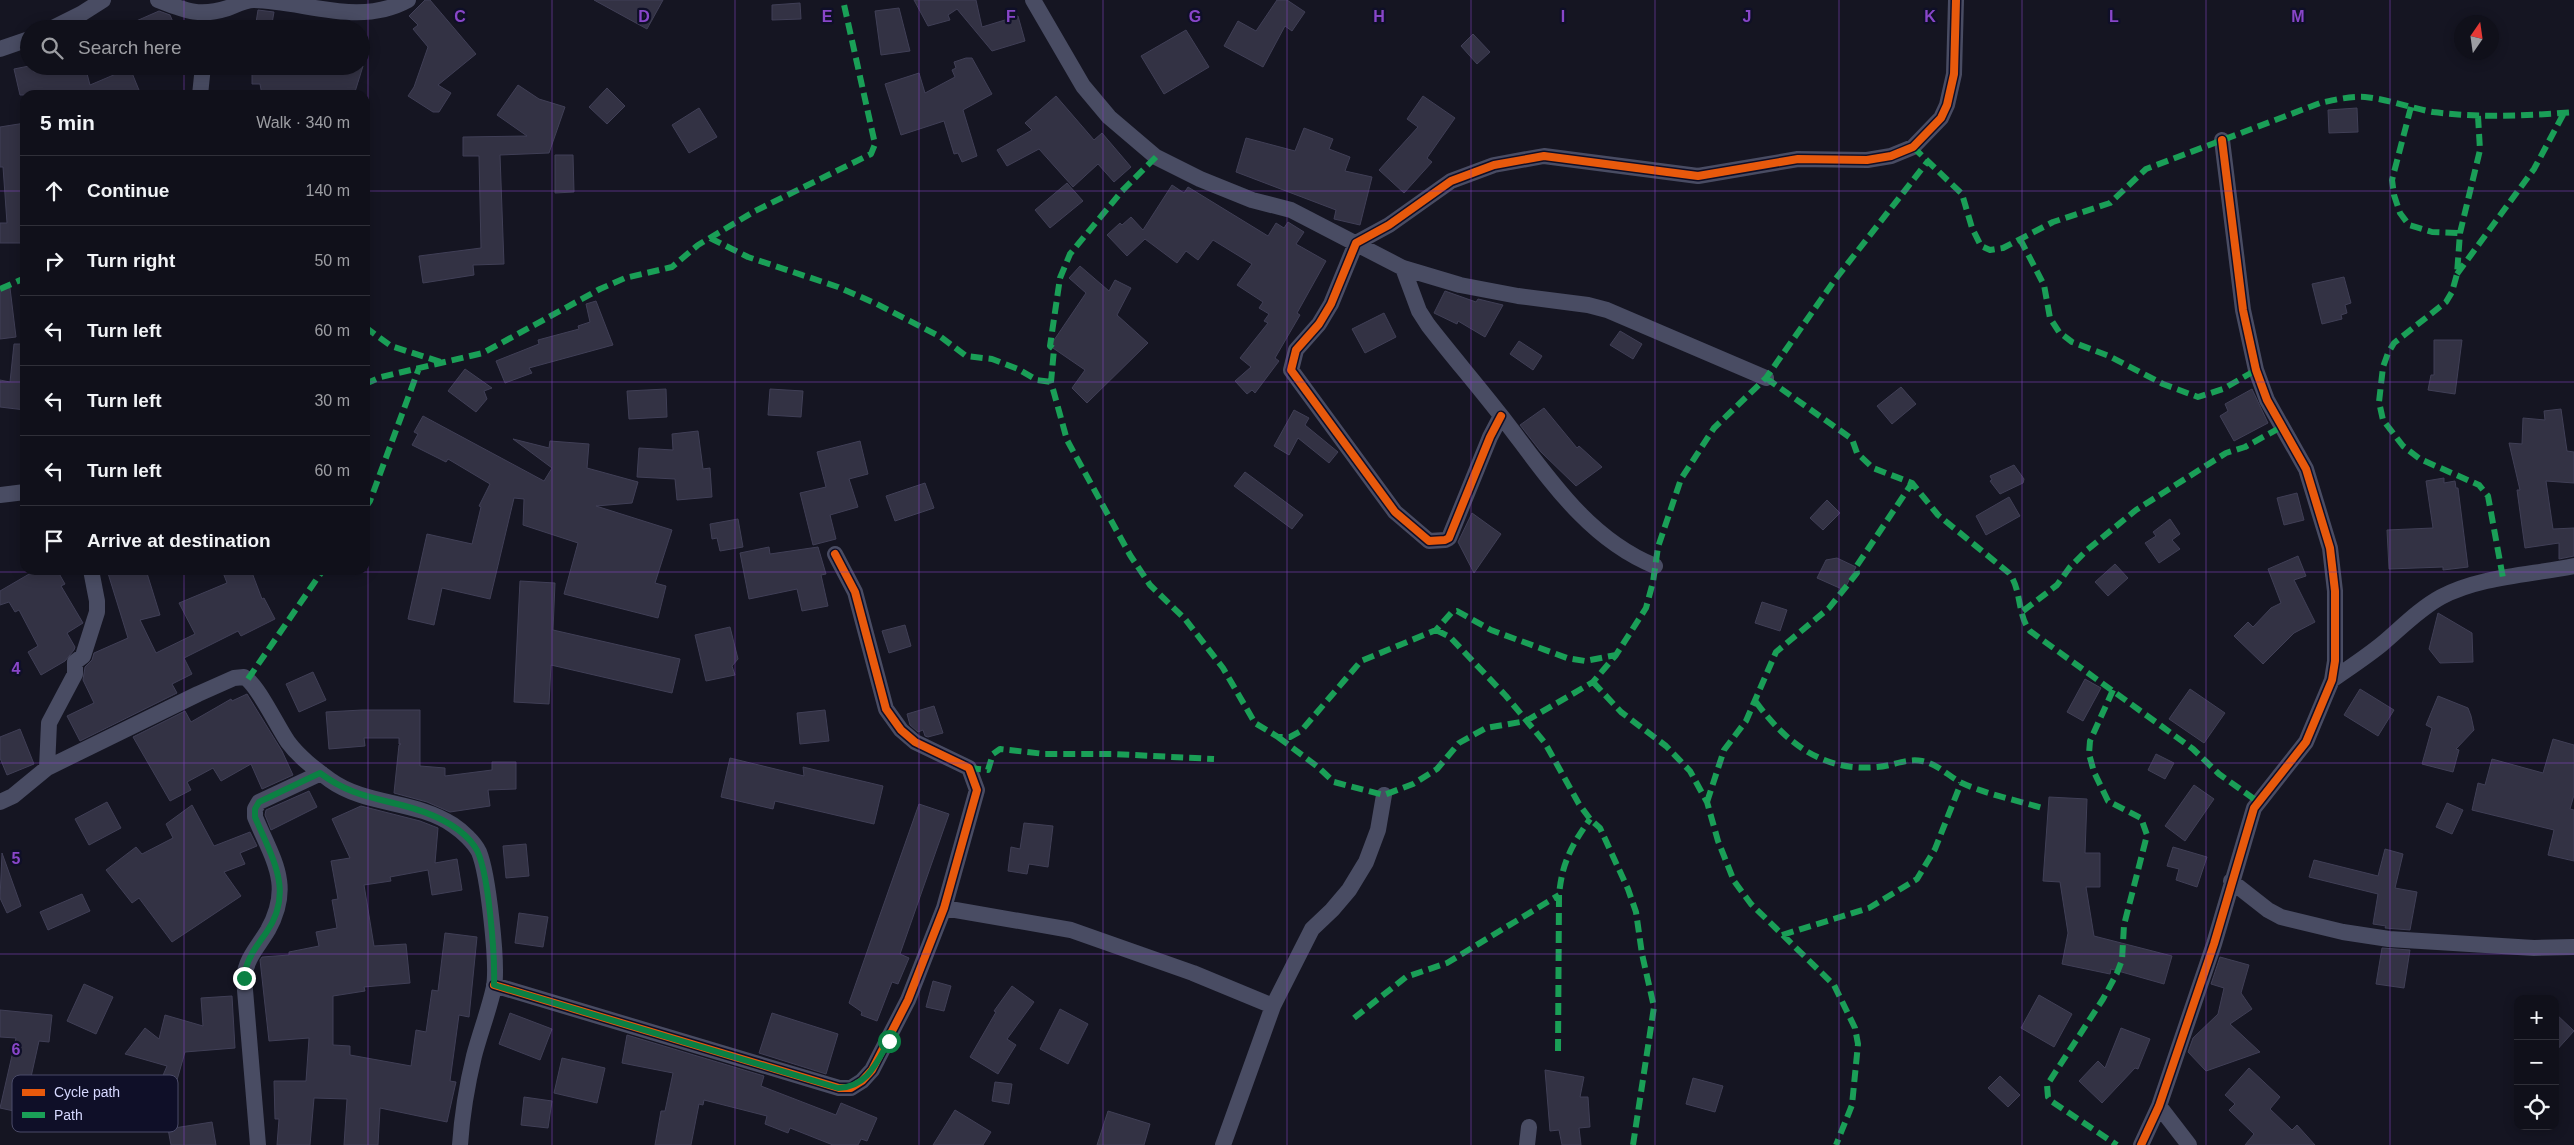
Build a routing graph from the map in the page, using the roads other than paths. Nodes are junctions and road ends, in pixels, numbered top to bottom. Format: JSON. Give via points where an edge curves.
{"nodes":[{"id":1,"x":103,"y":0,"type":"edge"},
{"id":2,"x":158,"y":0,"type":"edge"},
{"id":3,"x":408,"y":0,"type":"edge"},
{"id":4,"x":1033,"y":0,"type":"edge"},
{"id":5,"x":1956,"y":0,"type":"edge"},
{"id":6,"x":337,"y":6,"type":"edge"},
{"id":7,"x":69,"y":20,"type":"edge"},
{"id":8,"x":205,"y":20,"type":"edge"},
{"id":9,"x":209,"y":20,"type":"edge"},
{"id":10,"x":20,"y":42,"type":"edge"},
{"id":11,"x":0,"y":49,"type":"edge"},
{"id":12,"x":202,"y":75,"type":"edge"},
{"id":13,"x":201,"y":90,"type":"edge"},
{"id":14,"x":2222,"y":140,"type":"dead end"},
{"id":15,"x":1356,"y":243,"type":"junction"},
{"id":16,"x":1403,"y":268,"type":"junction"},
{"id":17,"x":1766,"y":378,"type":"dead end"},
{"id":18,"x":1501,"y":416,"type":"junction"},
{"id":19,"x":20,"y":493,"type":"edge"},
{"id":20,"x":0,"y":495,"type":"edge"},
{"id":21,"x":835,"y":554,"type":"dead end"},
{"id":22,"x":1655,"y":566,"type":"dead end"},
{"id":23,"x":2574,"y":566,"type":"edge"},
{"id":24,"x":92,"y":575,"type":"edge"},
{"id":25,"x":2332,"y":680,"type":"junction"},
{"id":26,"x":47,"y":768,"type":"junction"},
{"id":27,"x":320,"y":773,"type":"junction"},
{"id":28,"x":1384,"y":795,"type":"dead end"},
{"id":29,"x":0,"y":802,"type":"edge"},
{"id":30,"x":2231,"y":881,"type":"junction"},
{"id":31,"x":944,"y":908,"type":"junction"},
{"id":32,"x":2574,"y":947,"type":"edge"},
{"id":33,"x":494,"y":985,"type":"junction"},
{"id":34,"x":1274,"y":1006,"type":"junction"},
{"id":35,"x":2159,"y":1106,"type":"junction"},
{"id":36,"x":1529,"y":1127,"type":"dead end"},
{"id":37,"x":258,"y":1145,"type":"edge"},
{"id":38,"x":460,"y":1145,"type":"edge"},
{"id":39,"x":1223,"y":1145,"type":"edge"},
{"id":40,"x":1528,"y":1145,"type":"edge"},
{"id":41,"x":2141,"y":1145,"type":"edge"},
{"id":42,"x":2189,"y":1145,"type":"edge"}],
"edges":[{"from":1,"to":7,"type":"street"},
{"from":2,"to":8,"type":"street"},
{"from":3,"to":6,"type":"street","via":[[382,11]]},
{"from":4,"to":15,"type":"street","via":[[1083,86],[1109,117],[1156,157],[1252,200],[1291,210]]},
{"from":5,"to":15,"type":"street","via":[[1954,74],[1947,105],[1934,126],[1913,147],[1903,152],[1856,161],[1792,160],[1698,176],[1544,156],[1494,165],[1451,181],[1389,225]]},
{"from":6,"to":9,"type":"street","via":[[253,0]]},
{"from":10,"to":11,"type":"street"},
{"from":12,"to":13,"type":"street"},
{"from":14,"to":25,"type":"street","via":[[2243,310],[2256,370],[2267,400],[2306,469],[2330,548],[2337,636]]},
{"from":15,"to":16,"type":"street"},
{"from":15,"to":18,"type":"street","via":[[1331,304],[1319,324],[1296,350],[1291,370],[1395,512],[1429,540],[1449,538]]},
{"from":16,"to":17,"type":"street","via":[[1460,285],[1607,310]]},
{"from":16,"to":18,"type":"street","via":[[1419,311],[1428,325]]},
{"from":18,"to":22,"type":"street","via":[[1572,507],[1618,548]]},
{"from":19,"to":20,"type":"street"},
{"from":21,"to":31,"type":"street","via":[[855,592],[886,709],[901,730],[916,742],[962,762],[974,778],[977,790]]},
{"from":23,"to":25,"type":"street","via":[[2502,578],[2441,597]]},
{"from":24,"to":26,"type":"street","via":[[97,612],[83,656],[75,662],[75,674],[49,722]]},
{"from":25,"to":30,"type":"street","via":[[2306,742],[2255,804]]},
{"from":26,"to":27,"type":"street","via":[[198,694],[234,678],[244,677],[254,687],[289,743]]},
{"from":26,"to":29,"type":"street","via":[[13,796]]},
{"from":27,"to":33,"type":"street","via":[[349,791],[446,821],[474,844],[482,863],[490,916],[495,959]]},
{"from":27,"to":37,"type":"street","via":[[259,802],[255,809],[255,817],[281,887],[278,909],[249,958],[244,978]]},
{"from":28,"to":34,"type":"street","via":[[1378,830],[1366,862],[1349,890],[1312,929]]},
{"from":30,"to":32,"type":"street","via":[[2280,917],[2343,932],[2389,939],[2534,948]]},
{"from":30,"to":35,"type":"street","via":[[2214,944]]},
{"from":31,"to":33,"type":"street","via":[[889,1041],[872,1070],[862,1082],[851,1088],[799,1078]]},
{"from":31,"to":34,"type":"street","via":[[1071,930],[1193,973]]},
{"from":33,"to":38,"type":"street","via":[[474,1055]]},
{"from":34,"to":39,"type":"street"},
{"from":35,"to":41,"type":"street"},
{"from":35,"to":42,"type":"street"},
{"from":36,"to":40,"type":"street"}]}
